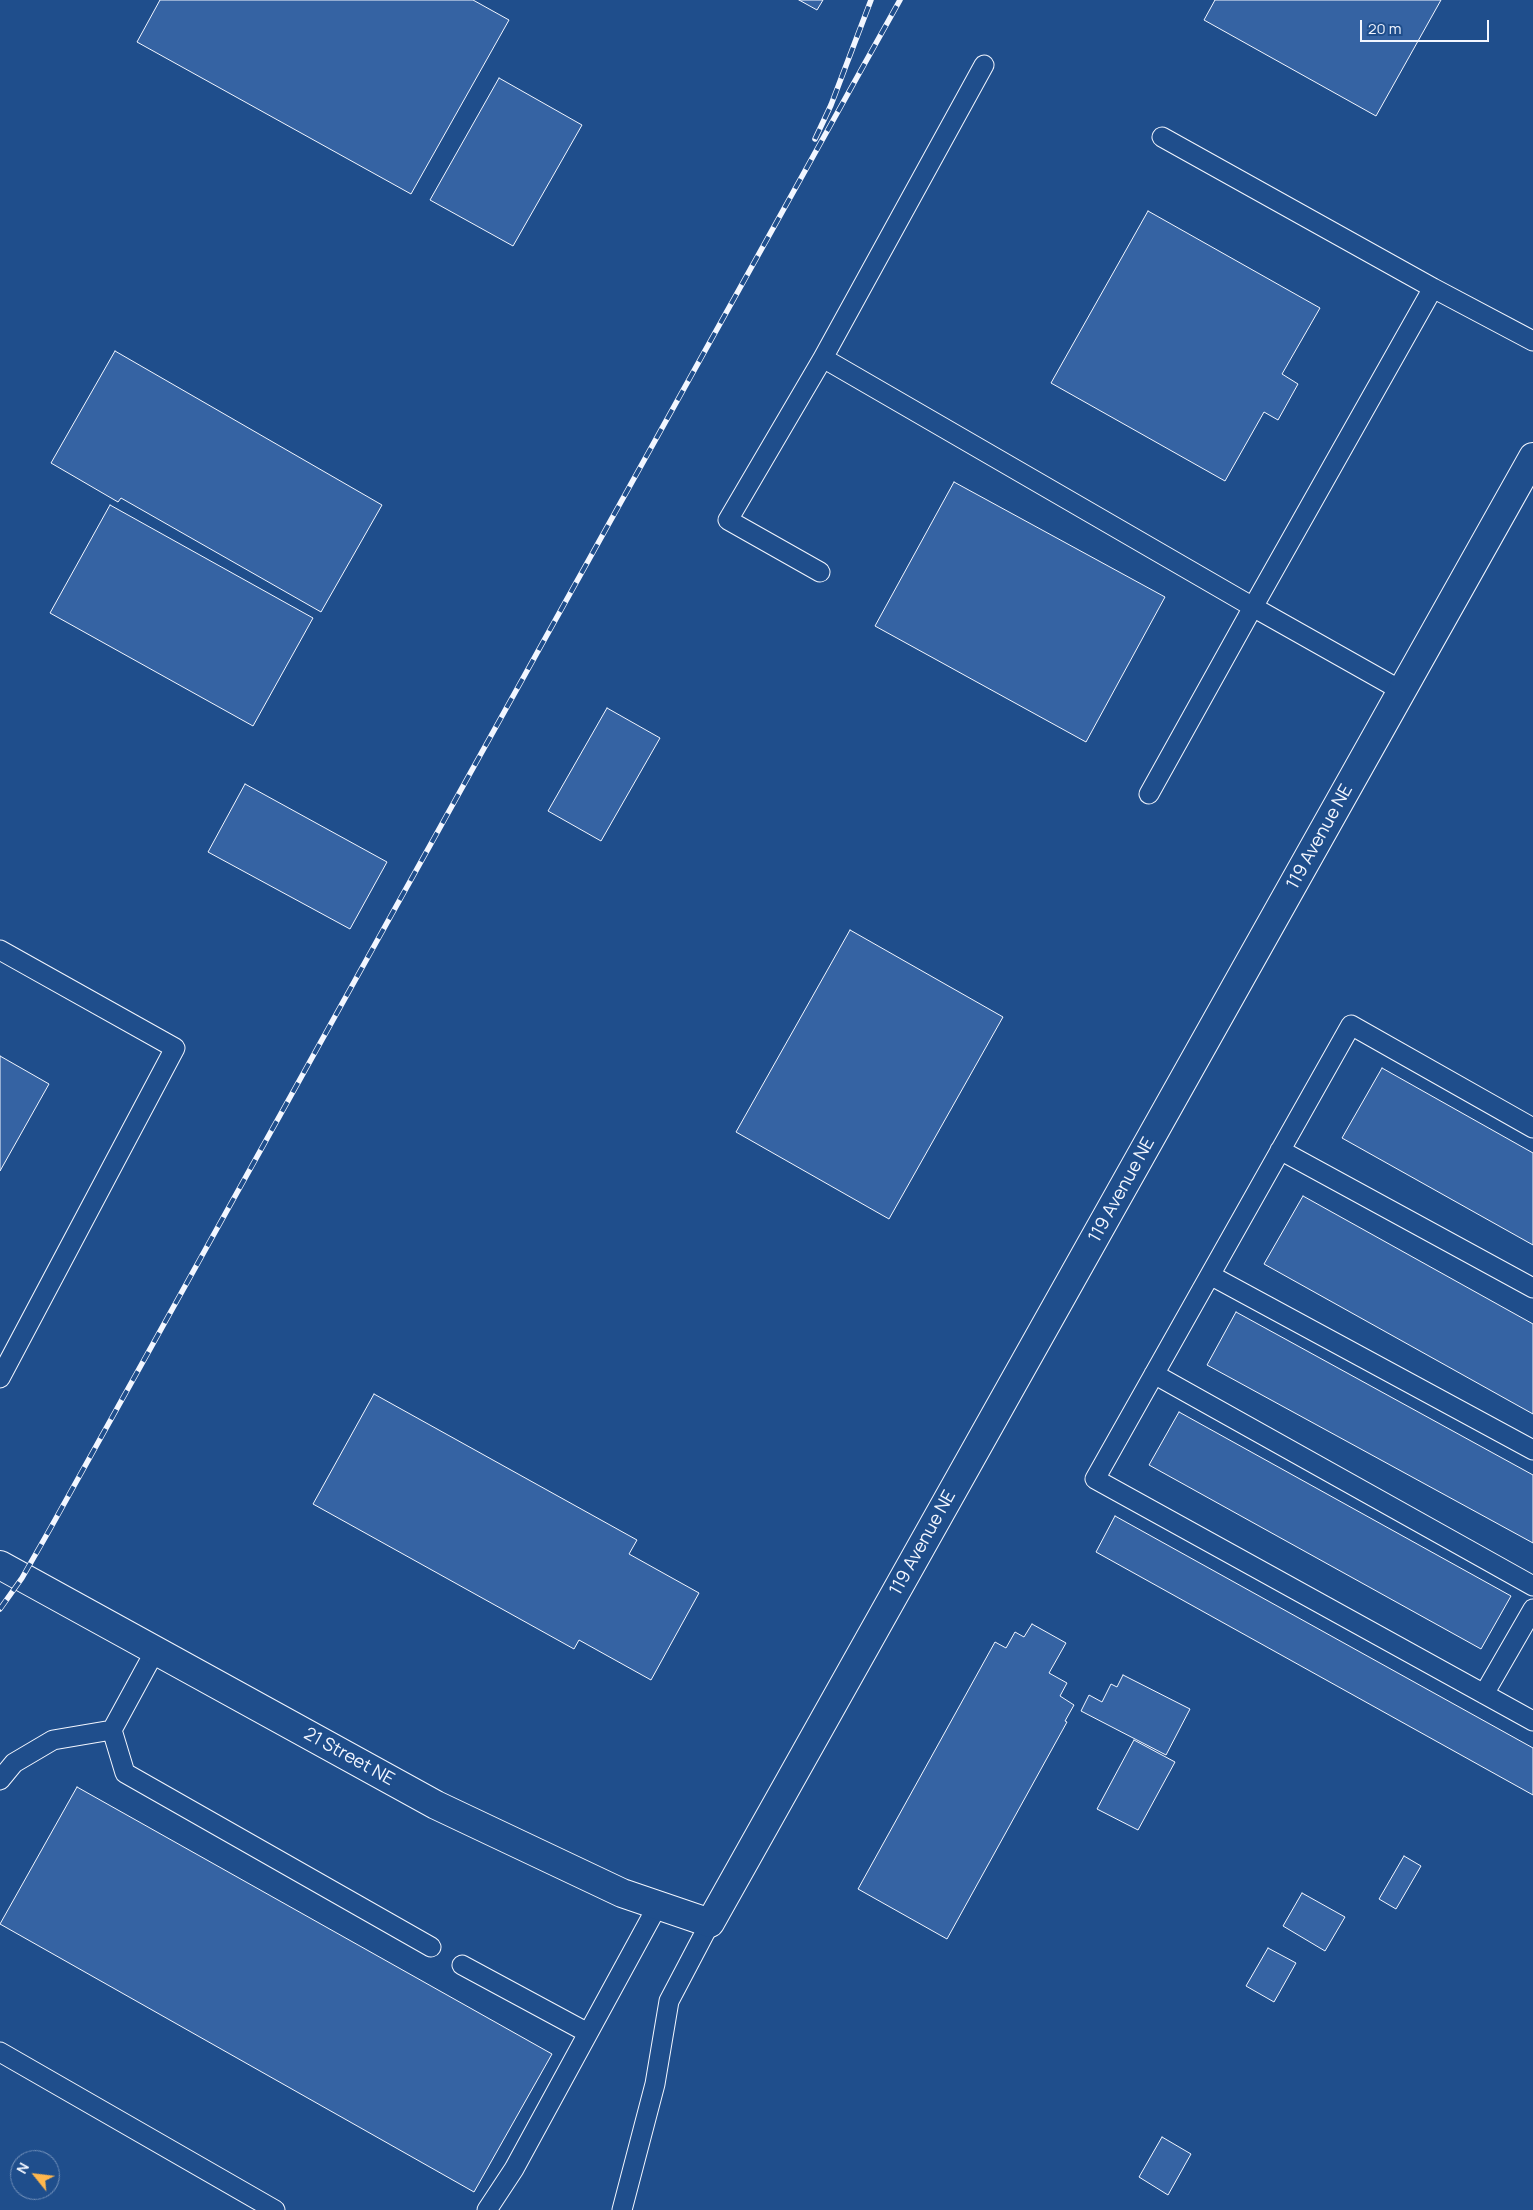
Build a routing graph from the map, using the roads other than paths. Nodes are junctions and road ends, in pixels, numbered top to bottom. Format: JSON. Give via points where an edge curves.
{"nodes":[{"id":1,"x":984,"y":65,"type":"dead end"},
{"id":2,"x":1162,"y":137,"type":"dead end"},
{"id":3,"x":1433,"y":288,"type":"junction"},
{"id":4,"x":1533,"y":341,"type":"edge"},
{"id":5,"x":823,"y":358,"type":"junction"},
{"id":6,"x":1533,"y":457,"type":"edge"},
{"id":7,"x":820,"y":572,"type":"dead end"},
{"id":8,"x":1253,"y":607,"type":"junction"},
{"id":9,"x":1402,"y":691,"type":"junction"},
{"id":10,"x":1149,"y":794,"type":"dead end"},
{"id":11,"x":0,"y":950,"type":"edge"},
{"id":12,"x":1533,"y":1128,"type":"edge"},
{"id":13,"x":1280,"y":1150,"type":"junction"},
{"id":14,"x":1210,"y":1275,"type":"junction"},
{"id":15,"x":1533,"y":1288,"type":"edge"},
{"id":16,"x":1154,"y":1374,"type":"junction"},
{"id":17,"x":0,"y":1378,"type":"edge"},
{"id":18,"x":1533,"y":1450,"type":"edge"},
{"id":19,"x":0,"y":1565,"type":"edge"},
{"id":20,"x":1533,"y":1586,"type":"edge"},
{"id":21,"x":1533,"y":1609,"type":"edge"},
{"id":22,"x":154,"y":1650,"type":"junction"},
{"id":23,"x":1484,"y":1694,"type":"junction"},
{"id":24,"x":1533,"y":1721,"type":"edge"},
{"id":25,"x":112,"y":1730,"type":"junction"},
{"id":26,"x":0,"y":1780,"type":"edge"},
{"id":27,"x":658,"y":1905,"type":"junction"},
{"id":28,"x":710,"y":1923,"type":"junction"},
{"id":29,"x":431,"y":1947,"type":"dead end"},
{"id":30,"x":462,"y":1965,"type":"dead end"},
{"id":31,"x":588,"y":2034,"type":"junction"},
{"id":32,"x":0,"y":2052,"type":"edge"},
{"id":33,"x":275,"y":2210,"type":"edge"},
{"id":34,"x":487,"y":2210,"type":"edge"},
{"id":35,"x":622,"y":2210,"type":"edge"}],
"edges":[{"from":1,"to":5,"type":"lane"},
{"from":2,"to":3,"type":"lane"},
{"from":3,"to":4,"type":"lane"},
{"from":3,"to":8,"type":"lane"},
{"from":5,"to":7,"type":"lane","via":[[728,520]]},
{"from":5,"to":8,"type":"lane"},
{"from":6,"to":9,"type":"street","name":"119 Avenue NE"},
{"from":8,"to":9,"type":"lane"},
{"from":8,"to":10,"type":"lane"},
{"from":9,"to":28,"type":"street","name":"119 Avenue NE"},
{"from":11,"to":17,"type":"lane","via":[[175,1048]]},
{"from":12,"to":13,"type":"lane","via":[[1351,1025]]},
{"from":13,"to":14,"type":"lane"},
{"from":13,"to":15,"type":"lane"},
{"from":14,"to":16,"type":"lane"},
{"from":14,"to":18,"type":"lane"},
{"from":16,"to":20,"type":"lane"},
{"from":16,"to":23,"type":"lane","via":[[1095,1479]]},
{"from":19,"to":22,"type":"street","name":"21 Street NE"},
{"from":21,"to":23,"type":"lane"},
{"from":22,"to":25,"type":"lane"},
{"from":22,"to":27,"type":"street","name":"21 Street NE","via":[[436,1805],[622,1893]]},
{"from":23,"to":24,"type":"lane"},
{"from":25,"to":26,"type":"lane","via":[[53,1740],[14,1763]]},
{"from":25,"to":29,"type":"lane","via":[[125,1773]]},
{"from":27,"to":28,"type":"street","name":"21 Street NE"},
{"from":27,"to":31,"type":"lane"},
{"from":28,"to":35,"type":"lane","via":[[669,2001],[655,2084]]},
{"from":30,"to":31,"type":"lane"},
{"from":31,"to":34,"type":"lane","via":[[514,2170]]},
{"from":32,"to":33,"type":"lane"}]}
